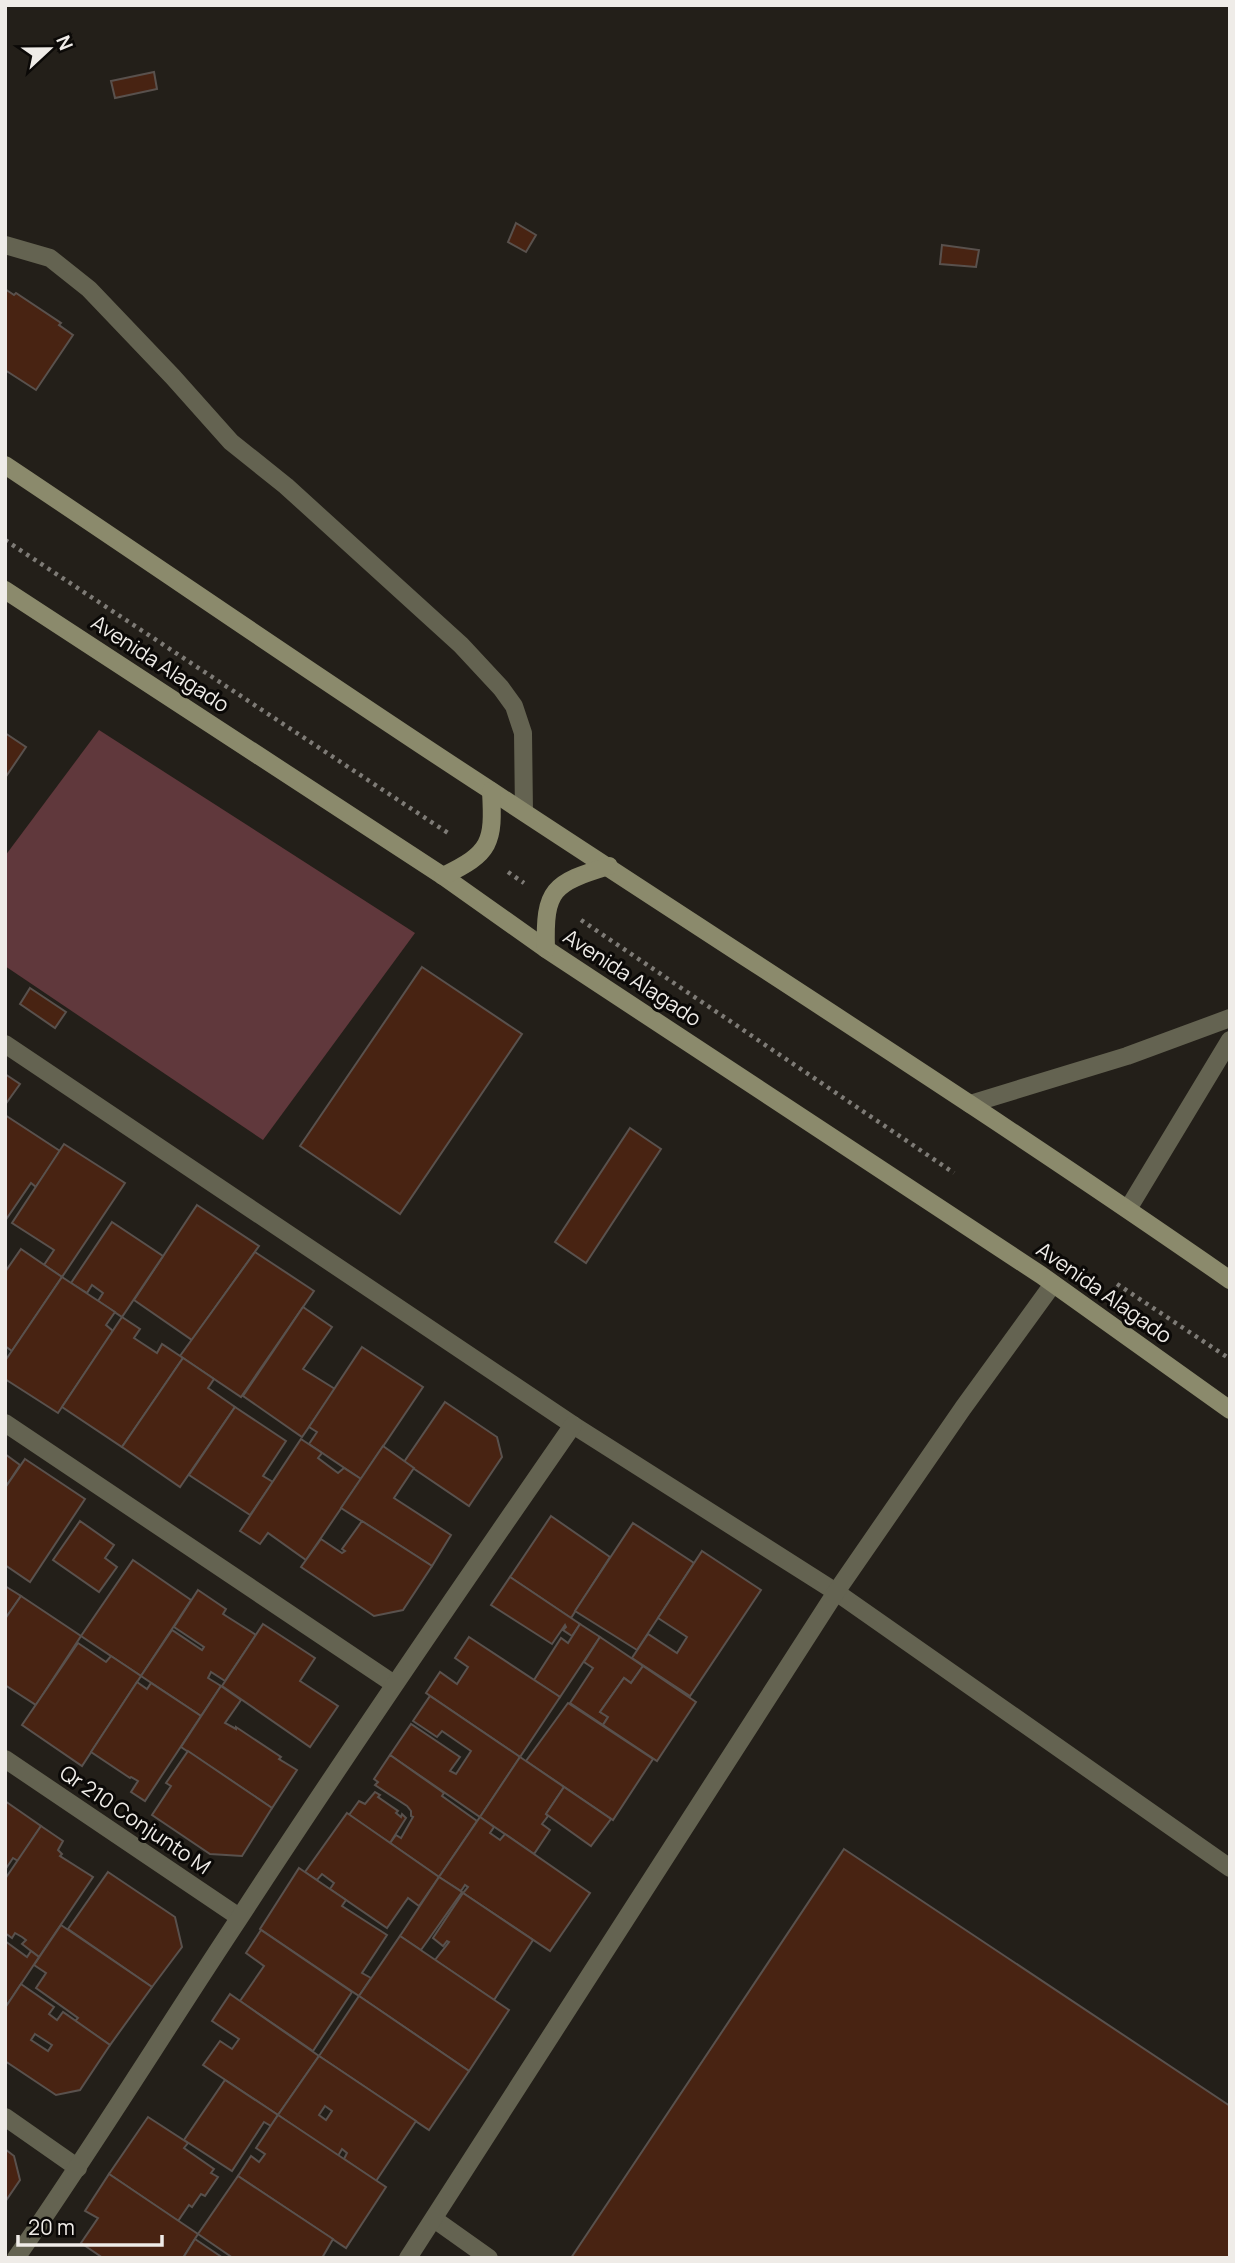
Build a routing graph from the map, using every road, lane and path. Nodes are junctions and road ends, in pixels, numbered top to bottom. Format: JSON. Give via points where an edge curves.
{"nodes":[{"id":1,"x":5,"y":245,"type":"edge"},
{"id":2,"x":5,"y":465,"type":"edge"},
{"id":3,"x":5,"y":540,"type":"edge"},
{"id":4,"x":5,"y":590,"type":"edge"},
{"id":5,"x":491,"y":791,"type":"junction"},
{"id":6,"x":524,"y":812,"type":"junction"},
{"id":7,"x":481,"y":855,"type":"junction"},
{"id":8,"x":609,"y":866,"type":"junction"},
{"id":9,"x":443,"y":876,"type":"junction"},
{"id":10,"x":551,"y":900,"type":"junction"},
{"id":11,"x":546,"y":949,"type":"junction"},
{"id":12,"x":1230,"y":1018,"type":"edge"},
{"id":13,"x":1230,"y":1040,"type":"edge"},
{"id":14,"x":5,"y":1044,"type":"edge"},
{"id":15,"x":970,"y":1104,"type":"junction"},
{"id":16,"x":955,"y":1173,"type":"dead end"},
{"id":17,"x":1128,"y":1209,"type":"junction"},
{"id":18,"x":1230,"y":1280,"type":"edge"},
{"id":19,"x":1053,"y":1283,"type":"junction"},
{"id":20,"x":1116,"y":1283,"type":"dead end"},
{"id":21,"x":1230,"y":1359,"type":"edge"},
{"id":22,"x":1230,"y":1410,"type":"edge"},
{"id":23,"x":5,"y":1423,"type":"edge"},
{"id":24,"x":573,"y":1425,"type":"junction"},
{"id":25,"x":836,"y":1592,"type":"junction"},
{"id":26,"x":394,"y":1684,"type":"junction"},
{"id":27,"x":5,"y":1759,"type":"edge"},
{"id":28,"x":1230,"y":1868,"type":"edge"},
{"id":29,"x":239,"y":1917,"type":"junction"},
{"id":30,"x":5,"y":2117,"type":"edge"},
{"id":31,"x":78,"y":2168,"type":"junction"},
{"id":32,"x":434,"y":2219,"type":"junction"},
{"id":33,"x":16,"y":2258,"type":"edge"},
{"id":34,"x":408,"y":2258,"type":"edge"},
{"id":35,"x":489,"y":2258,"type":"edge"}],
"edges":[{"from":1,"to":6,"type":"street","via":[[50,258],[89,289],[231,442],[420,607],[501,688],[514,706],[523,733]]},
{"from":2,"to":5,"type":"main road"},
{"from":3,"to":7,"type":"path"},
{"from":4,"to":9,"type":"main road","name":"Avenida Alagado"},
{"from":5,"to":6,"type":"main road"},
{"from":5,"to":7,"type":"main road","via":[[492,827]]},
{"from":6,"to":8,"type":"main road"},
{"from":7,"to":9,"type":"main road"},
{"from":7,"to":10,"type":"path"},
{"from":8,"to":10,"type":"main road","via":[[574,877],[559,887]]},
{"from":8,"to":15,"type":"main road"},
{"from":9,"to":11,"type":"main road","name":"Avenida Alagado"},
{"from":10,"to":11,"type":"main road","via":[[545,917]]},
{"from":10,"to":16,"type":"path"},
{"from":11,"to":19,"type":"main road","name":"Avenida Alagado"},
{"from":12,"to":15,"type":"street","via":[[1127,1056]]},
{"from":13,"to":17,"type":"street"},
{"from":14,"to":24,"type":"street"},
{"from":15,"to":17,"type":"main road"},
{"from":17,"to":18,"type":"main road"},
{"from":19,"to":22,"type":"main road","name":"Avenida Alagado"},
{"from":19,"to":25,"type":"street"},
{"from":20,"to":21,"type":"path"},
{"from":23,"to":26,"type":"street"},
{"from":24,"to":25,"type":"street"},
{"from":24,"to":26,"type":"street"},
{"from":25,"to":28,"type":"street"},
{"from":25,"to":32,"type":"street"},
{"from":26,"to":29,"type":"street"},
{"from":27,"to":29,"type":"street","name":"Qr 210 Conjunto M"},
{"from":29,"to":31,"type":"street"},
{"from":30,"to":31,"type":"street"},
{"from":31,"to":33,"type":"street"},
{"from":32,"to":34,"type":"street"},
{"from":32,"to":35,"type":"street"}]}
